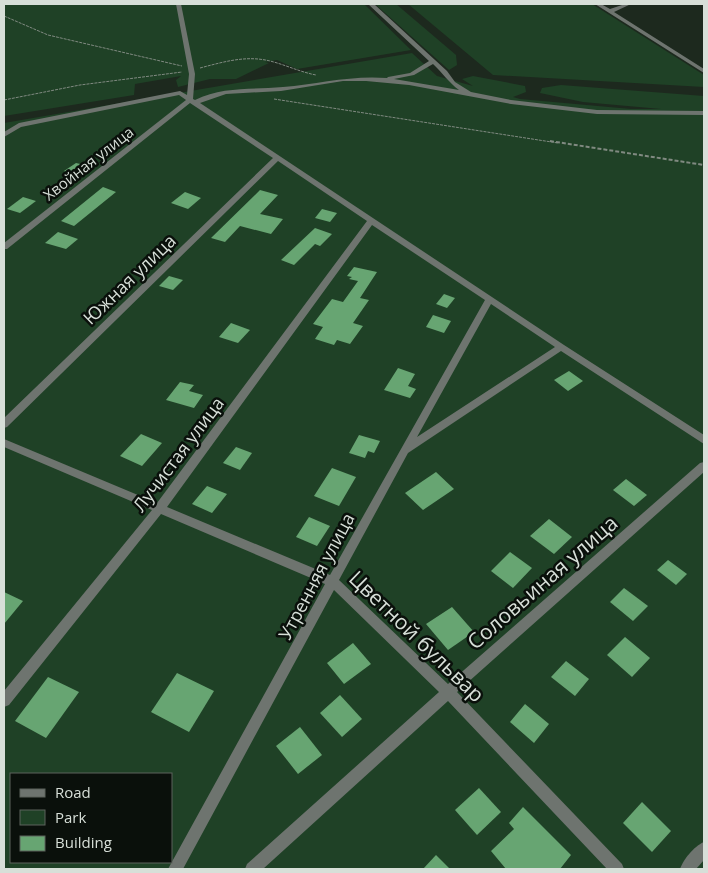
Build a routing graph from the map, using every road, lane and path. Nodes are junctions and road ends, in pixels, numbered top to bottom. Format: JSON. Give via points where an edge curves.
{"nodes":[{"id":1,"x":178,"y":4,"type":"edge"},
{"id":2,"x":371,"y":4,"type":"edge"},
{"id":3,"x":598,"y":4,"type":"edge"},
{"id":4,"x":629,"y":4,"type":"edge"},
{"id":5,"x":610,"y":11,"type":"junction"},
{"id":6,"x":4,"y":16,"type":"edge"},
{"id":7,"x":434,"y":61,"type":"junction"},
{"id":8,"x":191,"y":69,"type":"junction"},
{"id":9,"x":704,"y":71,"type":"edge"},
{"id":10,"x":323,"y":77,"type":"dead end"},
{"id":11,"x":384,"y":79,"type":"junction"},
{"id":12,"x":469,"y":94,"type":"junction"},
{"id":13,"x":268,"y":98,"type":"dead end"},
{"id":14,"x":4,"y":100,"type":"edge"},
{"id":15,"x":192,"y":101,"type":"junction"},
{"id":16,"x":704,"y":113,"type":"edge"},
{"id":17,"x":4,"y":135,"type":"edge"},
{"id":18,"x":277,"y":158,"type":"junction"},
{"id":19,"x":704,"y":165,"type":"edge"},
{"id":20,"x":371,"y":221,"type":"junction"},
{"id":21,"x":4,"y":247,"type":"edge"},
{"id":22,"x":489,"y":300,"type":"junction"},
{"id":23,"x":561,"y":347,"type":"junction"},
{"id":24,"x":4,"y":424,"type":"edge"},
{"id":25,"x":704,"y":440,"type":"edge"},
{"id":26,"x":4,"y":443,"type":"edge"},
{"id":27,"x":403,"y":451,"type":"junction"},
{"id":28,"x":704,"y":466,"type":"edge"},
{"id":29,"x":159,"y":508,"type":"junction"},
{"id":30,"x":334,"y":582,"type":"junction"},
{"id":31,"x":448,"y":692,"type":"junction"},
{"id":32,"x":4,"y":701,"type":"edge"},
{"id":33,"x":704,"y":849,"type":"edge"},
{"id":34,"x":175,"y":869,"type":"edge"},
{"id":35,"x":252,"y":869,"type":"edge"},
{"id":36,"x":617,"y":869,"type":"edge"},
{"id":37,"x":687,"y":869,"type":"edge"}],
"edges":[{"from":1,"to":8,"type":"street"},
{"from":2,"to":7,"type":"street"},
{"from":3,"to":5,"type":"street"},
{"from":4,"to":5,"type":"street"},
{"from":5,"to":9,"type":"street"},
{"from":6,"to":8,"type":"path","via":[[48,35]]},
{"from":7,"to":11,"type":"street","via":[[412,74]]},
{"from":7,"to":12,"type":"street","via":[[453,83]]},
{"from":8,"to":10,"type":"path","via":[[250,58]]},
{"from":8,"to":14,"type":"path"},
{"from":8,"to":15,"type":"street"},
{"from":11,"to":12,"type":"street"},
{"from":11,"to":15,"type":"street","name":"Хвойная улица","via":[[228,91]]},
{"from":12,"to":16,"type":"street","via":[[597,112]]},
{"from":13,"to":19,"type":"path"},
{"from":15,"to":17,"type":"street","via":[[180,93],[19,125]]},
{"from":15,"to":18,"type":"street"},
{"from":15,"to":21,"type":"street","name":"Хвойная улица"},
{"from":18,"to":20,"type":"street"},
{"from":18,"to":24,"type":"street","name":"Южная улица"},
{"from":20,"to":22,"type":"street"},
{"from":20,"to":29,"type":"street","name":"Лучистая улица"},
{"from":22,"to":23,"type":"street"},
{"from":22,"to":27,"type":"street","name":"Утренняя улица"},
{"from":23,"to":25,"type":"street"},
{"from":23,"to":27,"type":"street"},
{"from":26,"to":29,"type":"street","name":"Цветной бульвар"},
{"from":27,"to":30,"type":"street","name":"Утренняя улица"},
{"from":28,"to":31,"type":"street","name":"Соловьиная улица"},
{"from":29,"to":30,"type":"street","name":"Цветной бульвар"},
{"from":29,"to":32,"type":"street","name":"Лучистая улица"},
{"from":30,"to":31,"type":"street","name":"Цветной бульвар"},
{"from":30,"to":34,"type":"street","name":"Утренняя улица"},
{"from":31,"to":35,"type":"street","name":"Соловьиная улица"},
{"from":31,"to":36,"type":"street","name":"Цветной бульвар"},
{"from":33,"to":37,"type":"street"}]}
